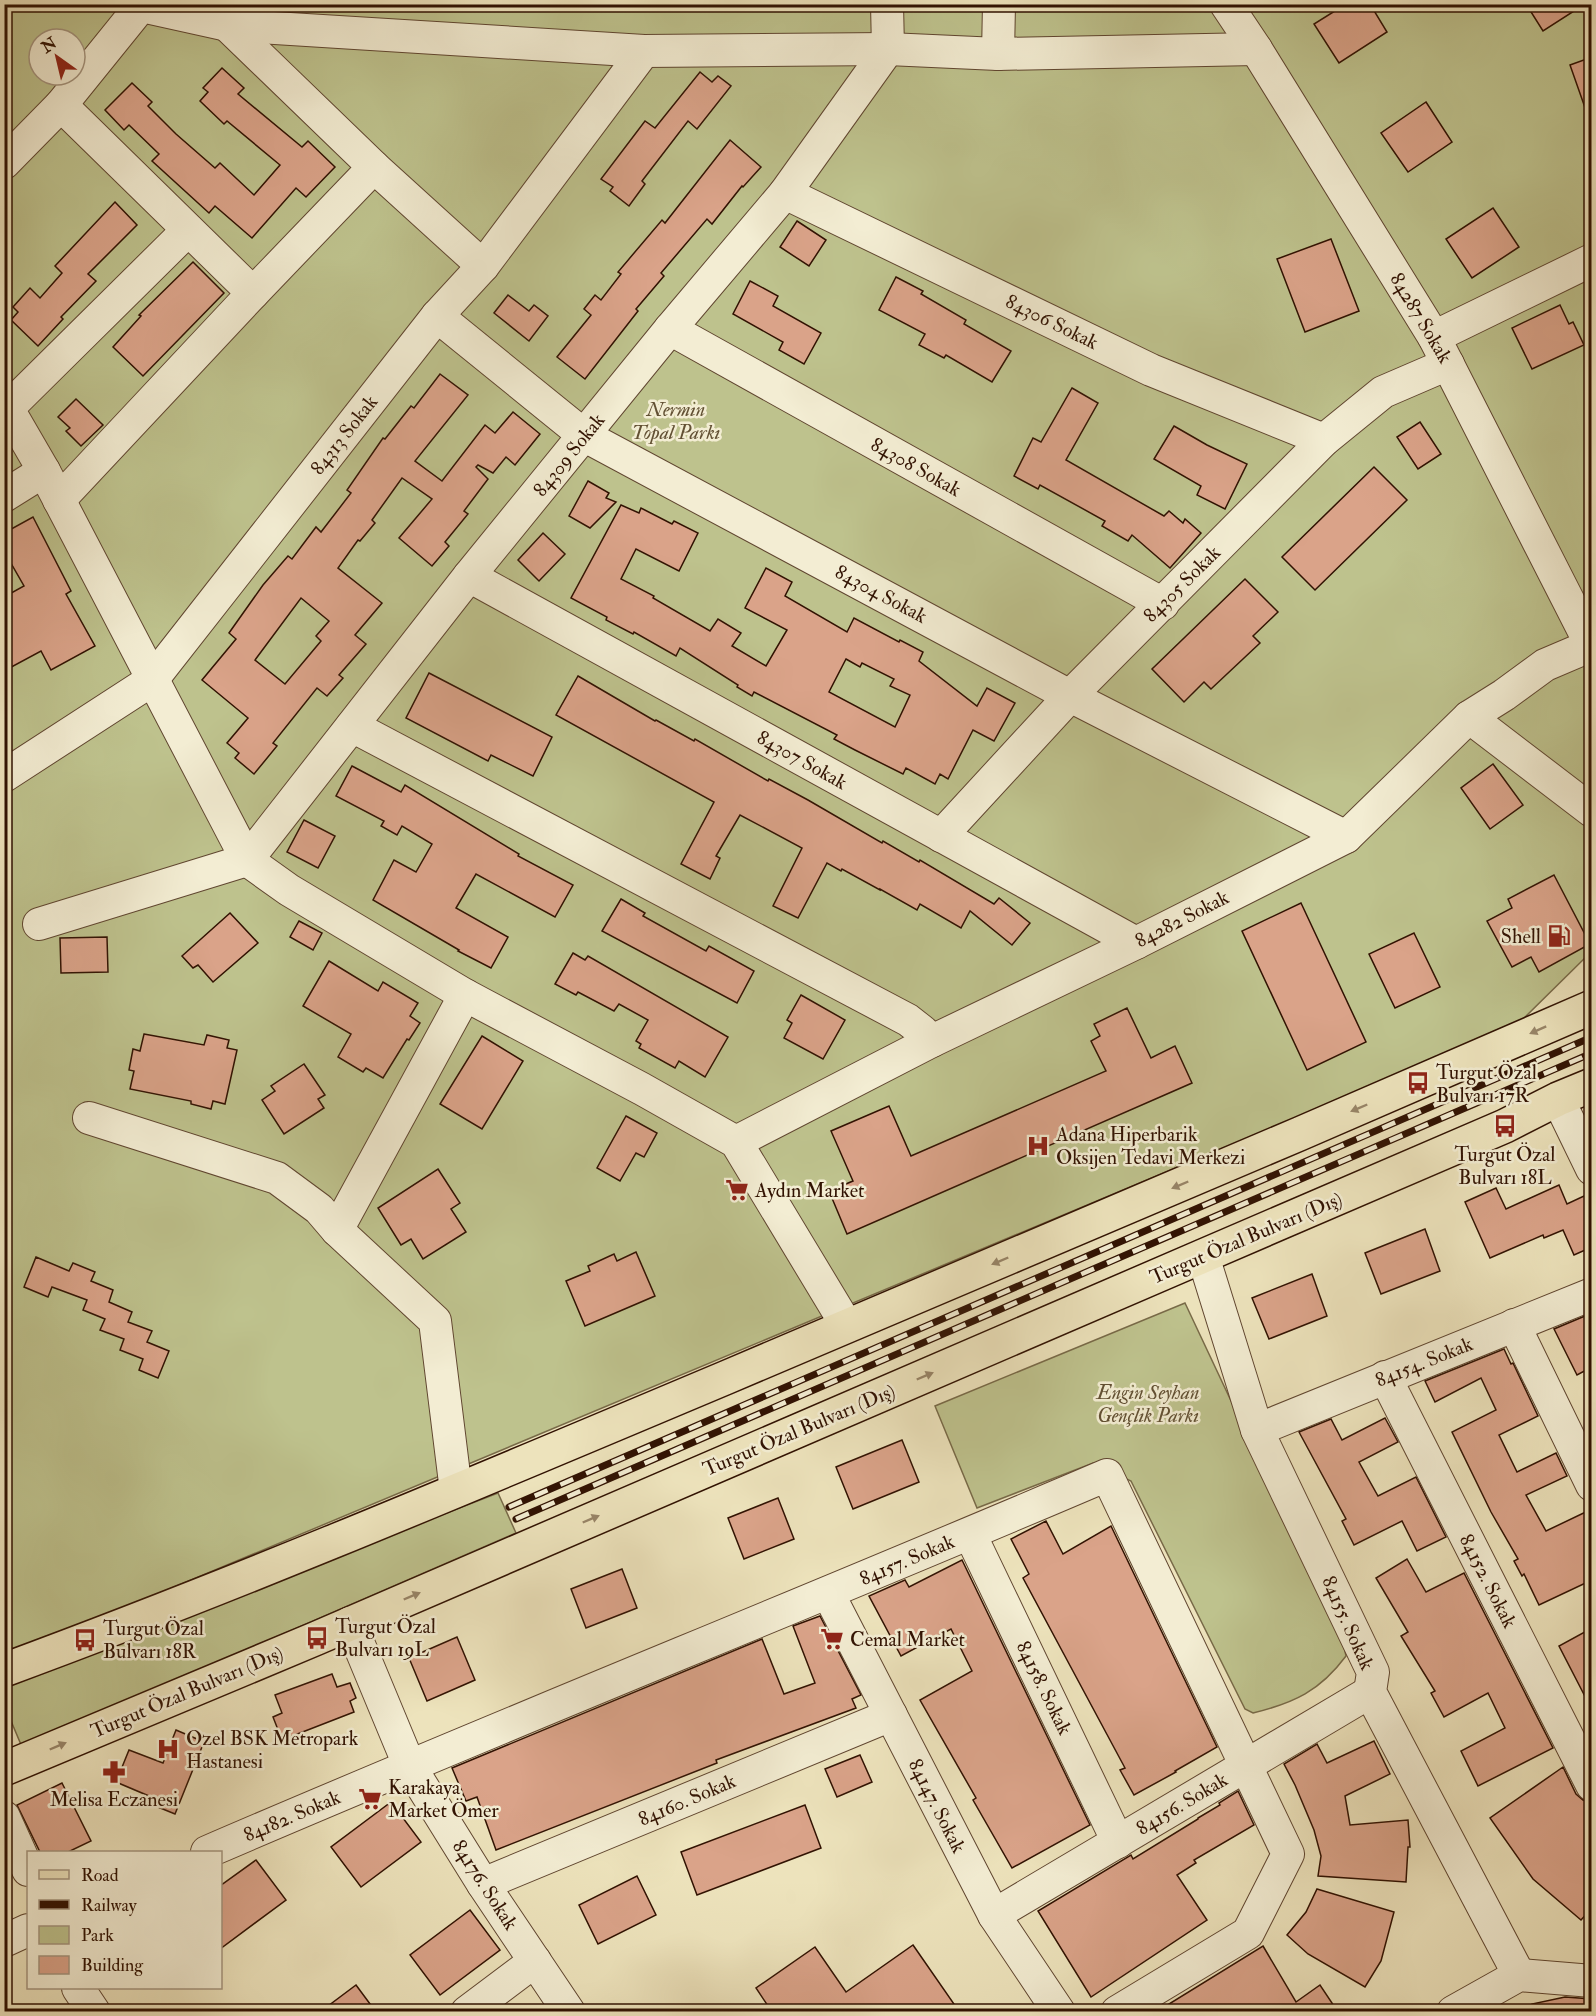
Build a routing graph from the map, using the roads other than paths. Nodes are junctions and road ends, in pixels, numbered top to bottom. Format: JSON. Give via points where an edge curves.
{"nodes":[{"id":1,"x":887,"y":4,"type":"edge"},
{"id":2,"x":999,"y":4,"type":"edge"},
{"id":3,"x":1226,"y":4,"type":"edge"},
{"id":4,"x":141,"y":5,"type":"edge"},
{"id":5,"x":227,"y":25,"type":"junction"},
{"id":6,"x":1256,"y":49,"type":"junction"},
{"id":7,"x":888,"y":50,"type":"junction"},
{"id":8,"x":644,"y":51,"type":"junction"},
{"id":9,"x":998,"y":54,"type":"junction"},
{"id":10,"x":61,"y":105,"type":"junction"},
{"id":11,"x":4,"y":163,"type":"edge"},
{"id":12,"x":374,"y":167,"type":"junction"},
{"id":13,"x":785,"y":193,"type":"junction"},
{"id":14,"x":188,"y":230,"type":"junction"},
{"id":15,"x":1592,"y":260,"type":"edge"},
{"id":16,"x":483,"y":266,"type":"junction"},
{"id":17,"x":253,"y":293,"type":"junction"},
{"id":18,"x":437,"y":316,"type":"junction"},
{"id":19,"x":670,"y":329,"type":"junction"},
{"id":20,"x":1441,"y":350,"type":"junction"},
{"id":21,"x":6,"y":405,"type":"edge"},
{"id":22,"x":585,"y":435,"type":"junction"},
{"id":23,"x":1324,"y":440,"type":"junction"},
{"id":24,"x":44,"y":471,"type":"junction"},
{"id":25,"x":4,"y":496,"type":"edge"},
{"id":26,"x":59,"y":500,"type":"junction"},
{"id":27,"x":469,"y":576,"type":"junction"},
{"id":28,"x":1162,"y":604,"type":"junction"},
{"id":29,"x":1591,"y":645,"type":"edge"},
{"id":30,"x":152,"y":680,"type":"junction"},
{"id":31,"x":1070,"y":696,"type":"junction"},
{"id":32,"x":1469,"y":717,"type":"junction"},
{"id":33,"x":352,"y":726,"type":"junction"},
{"id":34,"x":4,"y":776,"type":"edge"},
{"id":35,"x":1592,"y":811,"type":"edge"},
{"id":36,"x":941,"y":836,"type":"junction"},
{"id":37,"x":1346,"y":837,"type":"junction"},
{"id":38,"x":247,"y":860,"type":"junction"},
{"id":39,"x":39,"y":924,"type":"dead end"},
{"id":40,"x":1136,"y":943,"type":"junction"},
{"id":41,"x":465,"y":995,"type":"junction"},
{"id":42,"x":1592,"y":1007,"type":"edge"},
{"id":43,"x":932,"y":1041,"type":"junction"},
{"id":44,"x":1592,"y":1086,"type":"edge"},
{"id":45,"x":1558,"y":1099,"type":"junction"},
{"id":46,"x":89,"y":1118,"type":"dead end"},
{"id":47,"x":736,"y":1142,"type":"junction"},
{"id":48,"x":1592,"y":1169,"type":"edge"},
{"id":49,"x":337,"y":1230,"type":"junction"},
{"id":50,"x":1203,"y":1256,"type":"junction"},
{"id":51,"x":1592,"y":1294,"type":"edge"},
{"id":52,"x":1514,"y":1325,"type":"junction"},
{"id":53,"x":847,"y":1326,"type":"junction"},
{"id":54,"x":1385,"y":1377,"type":"junction"},
{"id":55,"x":1257,"y":1430,"type":"junction"},
{"id":56,"x":1592,"y":1485,"type":"edge"},
{"id":57,"x":456,"y":1491,"type":"junction"},
{"id":58,"x":970,"y":1534,"type":"junction"},
{"id":59,"x":828,"y":1593,"type":"junction"},
{"id":60,"x":350,"y":1623,"type":"junction"},
{"id":61,"x":4,"y":1670,"type":"edge"},
{"id":62,"x":1370,"y":1692,"type":"junction"},
{"id":63,"x":891,"y":1715,"type":"junction"},
{"id":64,"x":1246,"y":1765,"type":"junction"},
{"id":65,"x":409,"y":1766,"type":"junction"},
{"id":66,"x":4,"y":1769,"type":"edge"},
{"id":67,"x":1592,"y":1785,"type":"edge"},
{"id":68,"x":4,"y":1817,"type":"edge"},
{"id":69,"x":1118,"y":1842,"type":"junction"},
{"id":70,"x":209,"y":1851,"type":"edge"},
{"id":71,"x":27,"y":1868,"type":"edge"},
{"id":72,"x":483,"y":1884,"type":"junction"},
{"id":73,"x":993,"y":1916,"type":"junction"},
{"id":74,"x":27,"y":1930,"type":"edge"},
{"id":75,"x":4,"y":1941,"type":"edge"},
{"id":76,"x":536,"y":1961,"type":"junction"},
{"id":77,"x":1519,"y":1975,"type":"junction"},
{"id":78,"x":1592,"y":1982,"type":"edge"},
{"id":79,"x":79,"y":1989,"type":"edge"},
{"id":80,"x":94,"y":2012,"type":"edge"},
{"id":81,"x":467,"y":2012,"type":"edge"},
{"id":82,"x":569,"y":2012,"type":"edge"},
{"id":83,"x":1059,"y":2012,"type":"edge"},
{"id":84,"x":1117,"y":2012,"type":"edge"},
{"id":85,"x":1453,"y":2012,"type":"edge"}],
"edges":[{"from":1,"to":7,"type":"street"},
{"from":2,"to":9,"type":"street"},
{"from":3,"to":6,"type":"street","name":"84287 Sokak"},
{"from":4,"to":5,"type":"street"},
{"from":4,"to":10,"type":"street"},
{"from":5,"to":8,"type":"street"},
{"from":5,"to":12,"type":"street"},
{"from":6,"to":9,"type":"street"},
{"from":6,"to":20,"type":"street","name":"84287 Sokak"},
{"from":7,"to":8,"type":"street"},
{"from":7,"to":9,"type":"street"},
{"from":7,"to":13,"type":"street","name":"84309 Sokak"},
{"from":8,"to":16,"type":"street","name":"84313 Sokak"},
{"from":10,"to":11,"type":"street"},
{"from":10,"to":14,"type":"street"},
{"from":12,"to":16,"type":"street"},
{"from":12,"to":17,"type":"street"},
{"from":13,"to":19,"type":"street","name":"84309 Sokak"},
{"from":13,"to":23,"type":"street","name":"84306 Sokak","via":[[1151,370]]},
{"from":14,"to":17,"type":"street"},
{"from":14,"to":21,"type":"street"},
{"from":15,"to":20,"type":"street","name":"84305 Sokak"},
{"from":16,"to":18,"type":"street","name":"84313 Sokak"},
{"from":17,"to":26,"type":"street"},
{"from":18,"to":22,"type":"street","name":"84304 Sokak"},
{"from":18,"to":30,"type":"street","name":"84313 Sokak"},
{"from":19,"to":22,"type":"street","name":"84309 Sokak"},
{"from":19,"to":28,"type":"street","name":"84308 Sokak"},
{"from":20,"to":23,"type":"street","name":"84305 Sokak"},
{"from":20,"to":29,"type":"street","name":"84287 Sokak"},
{"from":21,"to":24,"type":"street"},
{"from":22,"to":27,"type":"street","name":"84309 Sokak"},
{"from":22,"to":31,"type":"street","name":"84304 Sokak"},
{"from":23,"to":28,"type":"street","name":"84305 Sokak"},
{"from":24,"to":25,"type":"street"},
{"from":24,"to":26,"type":"street"},
{"from":26,"to":30,"type":"street"},
{"from":27,"to":33,"type":"street","name":"84309 Sokak"},
{"from":27,"to":36,"type":"street","name":"84307 Sokak"},
{"from":28,"to":31,"type":"street","name":"84305 Sokak"},
{"from":29,"to":32,"type":"street","name":"84282 Sokak","via":[[1545,665]]},
{"from":30,"to":34,"type":"street","name":"84313 Sokak"},
{"from":30,"to":38,"type":"street"},
{"from":31,"to":36,"type":"street","name":"84305 Sokak"},
{"from":31,"to":37,"type":"street","name":"84304 Sokak"},
{"from":32,"to":35,"type":"street"},
{"from":32,"to":37,"type":"street","name":"84282 Sokak"},
{"from":33,"to":38,"type":"street","name":"84309 Sokak"},
{"from":33,"to":43,"type":"street","via":[[908,1020]]},
{"from":36,"to":40,"type":"street","name":"84307 Sokak"},
{"from":37,"to":40,"type":"street","name":"84282 Sokak"},
{"from":38,"to":39,"type":"street"},
{"from":38,"to":41,"type":"street","via":[[289,890]]},
{"from":40,"to":43,"type":"street","name":"84282 Sokak"},
{"from":41,"to":47,"type":"street"},
{"from":41,"to":49,"type":"street"},
{"from":42,"to":53,"type":"main road","one_way":true},
{"from":43,"to":47,"type":"street","name":"84282 Sokak"},
{"from":44,"to":45,"type":"main road","name":"Turgut Özal Bulvarı (Dış)"},
{"from":45,"to":48,"type":"street"},
{"from":45,"to":50,"type":"main road","name":"Turgut Özal Bulvarı (Dış)","via":[[1505,1126]]},
{"from":46,"to":49,"type":"street","via":[[278,1178],[319,1209]]},
{"from":47,"to":53,"type":"street"},
{"from":49,"to":57,"type":"street","via":[[435,1321]]},
{"from":50,"to":55,"type":"street","name":"84155. Sokak"},
{"from":60,"to":50,"type":"main road","name":"Turgut Özal Bulvarı (Dış)","one_way":true},
{"from":51,"to":52,"type":"street","name":"84154. Sokak"},
{"from":52,"to":54,"type":"street","name":"84154. Sokak"},
{"from":52,"to":56,"type":"street"},
{"from":53,"to":57,"type":"main road"},
{"from":54,"to":55,"type":"street","name":"84154. Sokak"},
{"from":54,"to":67,"type":"street","name":"84152. Sokak"},
{"from":55,"to":62,"type":"street","name":"84155. Sokak","via":[[1373,1672]]},
{"from":57,"to":61,"type":"main road"},
{"from":58,"to":59,"type":"street","name":"84157. Sokak"},
{"from":58,"to":64,"type":"street","name":"84157. Sokak","via":[[1107,1475]]},
{"from":58,"to":69,"type":"street","name":"84158. Sokak"},
{"from":59,"to":63,"type":"street","name":"84147. Sokak"},
{"from":59,"to":65,"type":"street","name":"84157. Sokak"},
{"from":60,"to":65,"type":"street","name":"84176. Sokak"},
{"from":66,"to":60,"type":"main road","name":"Turgut Özal Bulvarı (Dış)","one_way":true},
{"from":62,"to":64,"type":"street","name":"84156. Sokak"},
{"from":62,"to":77,"type":"street","name":"84155. Sokak"},
{"from":63,"to":72,"type":"street","name":"84160. Sokak"},
{"from":63,"to":73,"type":"street","name":"84147. Sokak"},
{"from":64,"to":69,"type":"street","name":"84156. Sokak"},
{"from":64,"to":84,"type":"street","via":[[1288,1854],[1248,1933]]},
{"from":65,"to":70,"type":"street","name":"84182. Sokak"},
{"from":65,"to":72,"type":"street","name":"84176. Sokak"},
{"from":68,"to":71,"type":"street"},
{"from":69,"to":73,"type":"street","name":"84156. Sokak"},
{"from":72,"to":76,"type":"street","name":"84176. Sokak"},
{"from":73,"to":83,"type":"street","name":"84147. Sokak"},
{"from":74,"to":75,"type":"street"},
{"from":76,"to":81,"type":"street"},
{"from":76,"to":82,"type":"street","name":"84176. Sokak"},
{"from":77,"to":78,"type":"street"},
{"from":77,"to":85,"type":"street"},
{"from":79,"to":80,"type":"street"}]}
